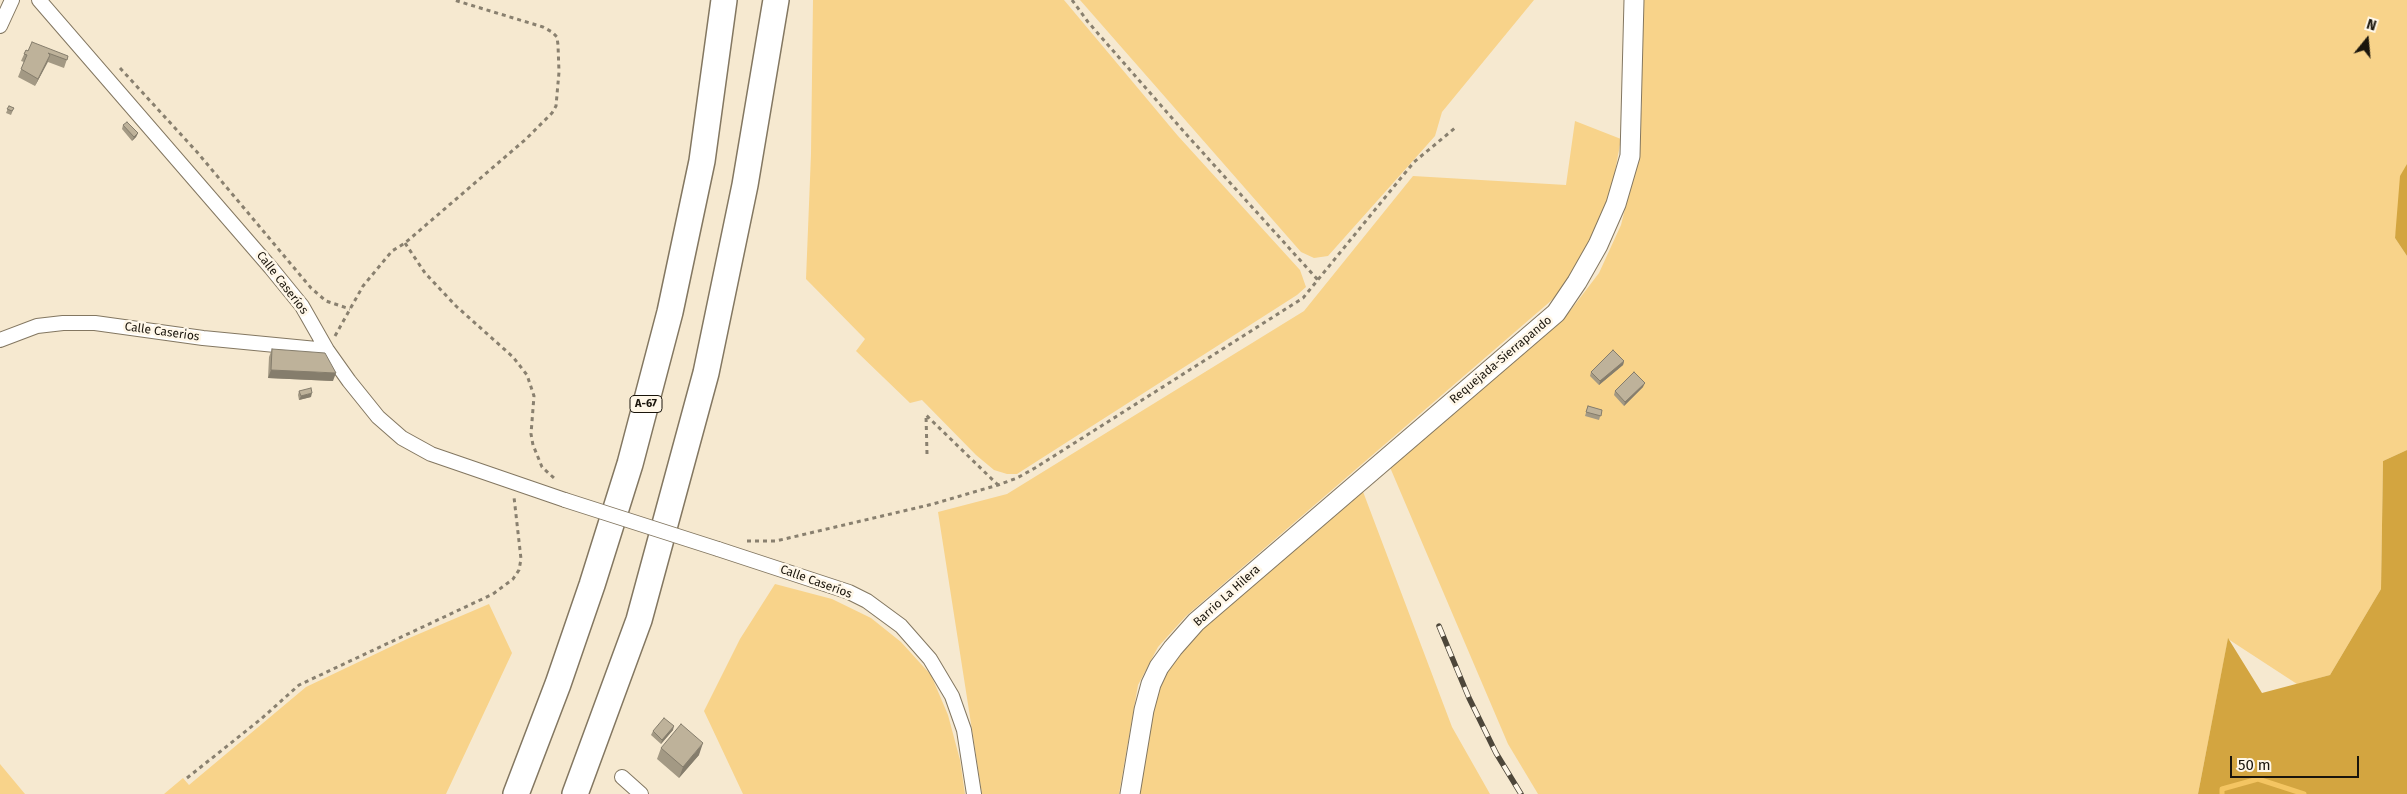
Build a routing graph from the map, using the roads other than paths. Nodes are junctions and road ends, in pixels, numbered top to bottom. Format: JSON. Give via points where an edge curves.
{"nodes":[{"id":1,"x":12,"y":0,"type":"edge"},
{"id":2,"x":39,"y":0,"type":"edge"},
{"id":3,"x":724,"y":0,"type":"edge"},
{"id":4,"x":776,"y":0,"type":"edge"},
{"id":5,"x":1634,"y":0,"type":"edge"},
{"id":6,"x":0,"y":26,"type":"edge"},
{"id":7,"x":0,"y":340,"type":"edge"},
{"id":8,"x":327,"y":350,"type":"junction"},
{"id":9,"x":1400,"y":446,"type":"joint"},
{"id":10,"x":622,"y":777,"type":"dead end"},
{"id":11,"x":516,"y":794,"type":"edge"},
{"id":12,"x":575,"y":794,"type":"edge"},
{"id":13,"x":641,"y":794,"type":"edge"},
{"id":14,"x":974,"y":794,"type":"edge"},
{"id":15,"x":1130,"y":794,"type":"edge"}],
"edges":[{"from":1,"to":6,"type":"street"},
{"from":2,"to":8,"type":"street","name":"Calle Caseríos","via":[[271,268],[302,306]]},
{"from":3,"to":11,"type":"highway","number":"A-67","via":[[702,161],[670,312],[630,464],[592,585]]},
{"from":4,"to":12,"type":"highway","via":[[745,185],[704,382],[639,620]]},
{"from":5,"to":9,"type":"street","name":"Requejada-Sierrapando","via":[[1630,156],[1616,204],[1598,245],[1556,313]]},
{"from":7,"to":8,"type":"street","name":"Calle Caserios","via":[[37,326],[96,323]]},
{"from":8,"to":14,"type":"street","name":"Calle Caseríos","bridge":true,"via":[[366,404],[402,438],[431,454],[849,592],[884,613],[901,626],[930,659],[952,696],[964,730]]},
{"from":9,"to":15,"type":"street","name":"Barrio La Hilera","via":[[1196,622],[1173,648],[1151,684]]},
{"from":10,"to":13,"type":"street"}]}
